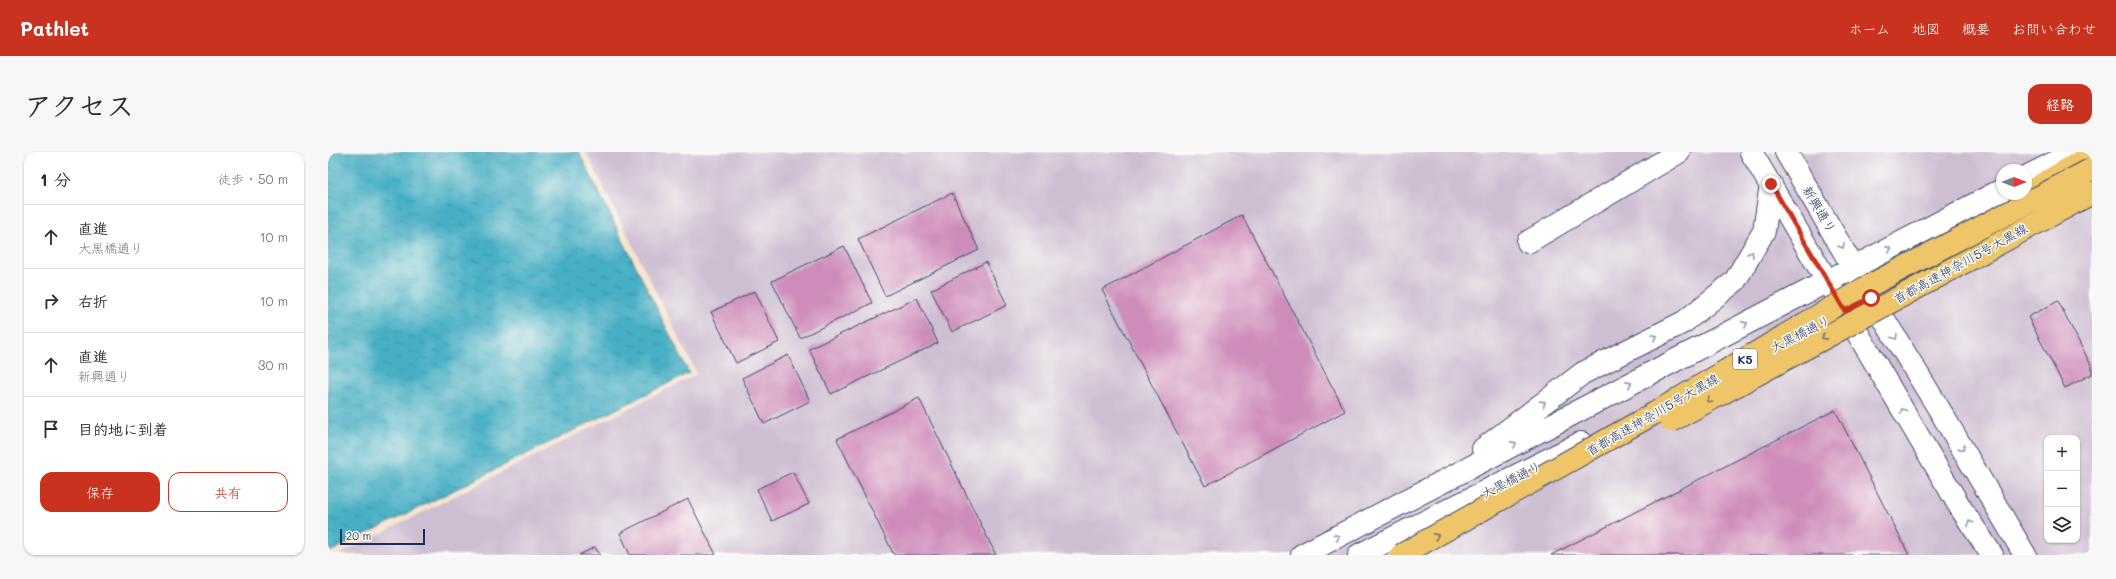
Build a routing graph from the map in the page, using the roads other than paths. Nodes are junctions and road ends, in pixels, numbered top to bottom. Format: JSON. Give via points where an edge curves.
{"nodes":[{"id":1,"x":1679,"y":152,"type":"edge"},
{"id":2,"x":1751,"y":152,"type":"edge"},
{"id":3,"x":1786,"y":152,"type":"edge"},
{"id":4,"x":2075,"y":152,"type":"edge"},
{"id":5,"x":2092,"y":155,"type":"edge"},
{"id":6,"x":2092,"y":169,"type":"edge"},
{"id":7,"x":2032,"y":174,"type":"edge"},
{"id":8,"x":1771,"y":184,"type":"junction"},
{"id":9,"x":2092,"y":188,"type":"edge"},
{"id":10,"x":2032,"y":190,"type":"edge"},
{"id":11,"x":1996,"y":193,"type":"edge"},
{"id":12,"x":2092,"y":193,"type":"edge"},
{"id":13,"x":2015,"y":200,"type":"edge"},
{"id":14,"x":1528,"y":242,"type":"dead end"},
{"id":15,"x":1854,"y":267,"type":"junction"},
{"id":16,"x":1828,"y":280,"type":"junction"},
{"id":17,"x":1867,"y":293,"type":"junction"},
{"id":18,"x":1845,"y":311,"type":"junction"},
{"id":19,"x":1434,"y":486,"type":"junction"},
{"id":20,"x":2009,"y":527,"type":"junction"},
{"id":21,"x":1302,"y":555,"type":"edge"},
{"id":22,"x":1359,"y":555,"type":"edge"},
{"id":23,"x":1402,"y":555,"type":"edge"},
{"id":24,"x":1431,"y":555,"type":"edge"},
{"id":25,"x":1992,"y":555,"type":"edge"},
{"id":26,"x":2025,"y":555,"type":"edge"},
{"id":27,"x":2035,"y":555,"type":"edge"}],
"edges":[{"from":1,"to":14,"type":"street"},
{"from":2,"to":8,"type":"street"},
{"from":3,"to":15,"type":"street","name":"新興通り","one_way":true},
{"from":4,"to":7,"type":"street"},
{"from":5,"to":10,"type":"highway"},
{"from":6,"to":17,"type":"highway","name":"首都高速神奈川5号大黒線","number":"K5","bridge":true},
{"from":8,"to":16,"type":"street"},
{"from":19,"to":8,"type":"street","one_way":true,"via":[[1583,373],[1684,322],[1735,281],[1764,231]]},
{"from":9,"to":17,"type":"street","name":"大黒橋通り"},
{"from":15,"to":11,"type":"street","one_way":true},
{"from":12,"to":24,"type":"highway","name":"首都高速神奈川5号大黒線","number":"K5","one_way":true,"bridge":true,"via":[[1671,420]]},
{"from":13,"to":17,"type":"highway","bridge":true},
{"from":15,"to":16,"type":"street"},
{"from":15,"to":17,"type":"street","name":"新興通り"},
{"from":16,"to":18,"type":"street"},
{"from":19,"to":16,"type":"street","one_way":true},
{"from":17,"to":18,"type":"street","name":"大黒橋通り"},
{"from":17,"to":20,"type":"street","name":"新興通り","one_way":true},
{"from":23,"to":17,"type":"highway","name":"首都高速神奈川5号大黒線","number":"K5","one_way":true,"bridge":true},
{"from":18,"to":22,"type":"street","name":"大黒橋通り"},
{"from":25,"to":18,"type":"street","one_way":true,"via":[[1960,507]]},
{"from":21,"to":19,"type":"street","one_way":true},
{"from":20,"to":26,"type":"street"},
{"from":20,"to":27,"type":"street"}]}
